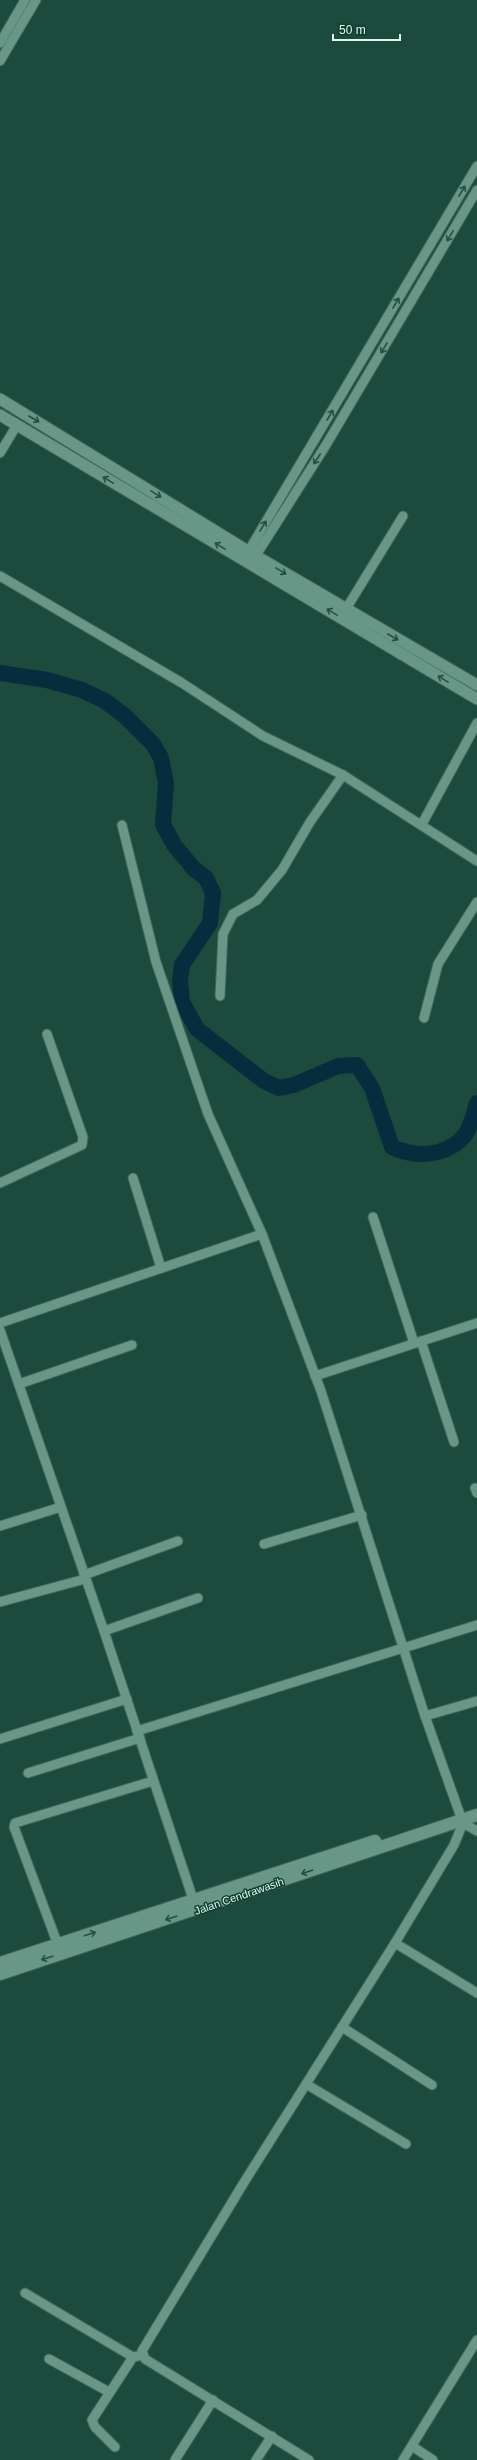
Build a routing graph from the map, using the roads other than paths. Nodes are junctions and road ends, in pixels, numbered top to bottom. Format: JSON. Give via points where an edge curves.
{"nodes":[{"id":1,"x":25,"y":0,"type":"edge"},
{"id":2,"x":36,"y":0,"type":"edge"},
{"id":3,"x":13,"y":30,"type":"junction"},
{"id":4,"x":0,"y":43,"type":"edge"},
{"id":5,"x":0,"y":61,"type":"edge"},
{"id":6,"x":477,"y":166,"type":"edge"},
{"id":7,"x":477,"y":190,"type":"edge"},
{"id":8,"x":0,"y":399,"type":"edge"},
{"id":9,"x":0,"y":415,"type":"edge"},
{"id":10,"x":17,"y":425,"type":"junction"},
{"id":11,"x":0,"y":452,"type":"edge"},
{"id":12,"x":403,"y":516,"type":"dead end"},
{"id":13,"x":249,"y":558,"type":"junction"},
{"id":14,"x":0,"y":576,"type":"edge"},
{"id":15,"x":346,"y":609,"type":"junction"},
{"id":16,"x":477,"y":685,"type":"edge"},
{"id":17,"x":477,"y":699,"type":"edge"},
{"id":18,"x":477,"y":723,"type":"edge"},
{"id":19,"x":343,"y":775,"type":"junction"},
{"id":20,"x":422,"y":824,"type":"junction"},
{"id":21,"x":122,"y":825,"type":"dead end"},
{"id":22,"x":477,"y":861,"type":"edge"},
{"id":23,"x":477,"y":902,"type":"edge"},
{"id":24,"x":220,"y":996,"type":"dead end"},
{"id":25,"x":424,"y":1018,"type":"dead end"},
{"id":26,"x":47,"y":1034,"type":"dead end"},
{"id":27,"x":133,"y":1178,"type":"dead end"},
{"id":28,"x":0,"y":1183,"type":"edge"},
{"id":29,"x":373,"y":1217,"type":"dead end"},
{"id":30,"x":262,"y":1234,"type":"junction"},
{"id":31,"x":161,"y":1268,"type":"junction"},
{"id":32,"x":0,"y":1323,"type":"edge"},
{"id":33,"x":477,"y":1323,"type":"edge"},
{"id":34,"x":0,"y":1330,"type":"edge"},
{"id":35,"x":418,"y":1342,"type":"junction"},
{"id":36,"x":132,"y":1345,"type":"dead end"},
{"id":37,"x":315,"y":1376,"type":"junction"},
{"id":38,"x":19,"y":1384,"type":"junction"},
{"id":39,"x":454,"y":1442,"type":"dead end"},
{"id":40,"x":61,"y":1507,"type":"junction"},
{"id":41,"x":362,"y":1515,"type":"junction"},
{"id":42,"x":0,"y":1526,"type":"edge"},
{"id":43,"x":178,"y":1541,"type":"dead end"},
{"id":44,"x":264,"y":1544,"type":"dead end"},
{"id":45,"x":85,"y":1577,"type":"junction"},
{"id":46,"x":198,"y":1598,"type":"dead end"},
{"id":47,"x":0,"y":1602,"type":"edge"},
{"id":48,"x":477,"y":1625,"type":"edge"},
{"id":49,"x":104,"y":1631,"type":"junction"},
{"id":50,"x":405,"y":1648,"type":"junction"},
{"id":51,"x":127,"y":1699,"type":"junction"},
{"id":52,"x":477,"y":1701,"type":"edge"},
{"id":53,"x":426,"y":1716,"type":"junction"},
{"id":54,"x":138,"y":1734,"type":"junction"},
{"id":55,"x":0,"y":1739,"type":"edge"},
{"id":56,"x":28,"y":1773,"type":"dead end"},
{"id":57,"x":153,"y":1782,"type":"junction"},
{"id":58,"x":477,"y":1808,"type":"edge"},
{"id":59,"x":477,"y":1815,"type":"edge"},
{"id":60,"x":462,"y":1819,"type":"junction"},
{"id":61,"x":477,"y":1831,"type":"edge"},
{"id":62,"x":195,"y":1905,"type":"junction"},
{"id":63,"x":395,"y":1943,"type":"junction"},
{"id":64,"x":58,"y":1944,"type":"junction"},
{"id":65,"x":0,"y":1963,"type":"edge"},
{"id":66,"x":0,"y":1974,"type":"edge"},
{"id":67,"x":477,"y":1993,"type":"edge"},
{"id":68,"x":342,"y":2027,"type":"junction"},
{"id":69,"x":306,"y":2084,"type":"junction"},
{"id":70,"x":432,"y":2085,"type":"dead end"},
{"id":71,"x":406,"y":2144,"type":"dead end"},
{"id":72,"x":25,"y":2293,"type":"dead end"},
{"id":73,"x":477,"y":2340,"type":"edge"},
{"id":74,"x":138,"y":2356,"type":"junction"},
{"id":75,"x":49,"y":2359,"type":"dead end"},
{"id":76,"x":109,"y":2392,"type":"junction"},
{"id":77,"x":213,"y":2400,"type":"junction"},
{"id":78,"x":272,"y":2436,"type":"junction"},
{"id":79,"x":412,"y":2446,"type":"junction"},
{"id":80,"x":115,"y":2447,"type":"dead end"},
{"id":81,"x":297,"y":2457,"type":"edge"},
{"id":82,"x":175,"y":2460,"type":"edge"},
{"id":83,"x":256,"y":2460,"type":"edge"},
{"id":84,"x":309,"y":2460,"type":"edge"},
{"id":85,"x":403,"y":2460,"type":"edge"},
{"id":86,"x":433,"y":2460,"type":"edge"}],
"edges":[{"from":1,"to":3,"type":"street"},
{"from":2,"to":3,"type":"street"},
{"from":3,"to":4,"type":"street"},
{"from":3,"to":5,"type":"street"},
{"from":13,"to":6,"type":"street","one_way":true},
{"from":7,"to":13,"type":"street","one_way":true,"via":[[326,445]]},
{"from":8,"to":13,"type":"street","one_way":true},
{"from":9,"to":10,"type":"street"},
{"from":10,"to":11,"type":"street"},
{"from":13,"to":10,"type":"street","one_way":true},
{"from":12,"to":15,"type":"street"},
{"from":13,"to":15,"type":"street","one_way":true},
{"from":17,"to":13,"type":"street","one_way":true},
{"from":14,"to":19,"type":"street","via":[[182,683],[262,736]]},
{"from":15,"to":16,"type":"street","one_way":true},
{"from":18,"to":20,"type":"street"},
{"from":19,"to":20,"type":"street"},
{"from":19,"to":24,"type":"street","via":[[310,822],[282,870],[257,900],[234,914],[226,925],[223,934]]},
{"from":20,"to":22,"type":"street"},
{"from":21,"to":30,"type":"street","via":[[156,962],[208,1114]]},
{"from":23,"to":25,"type":"street","via":[[438,964]]},
{"from":26,"to":28,"type":"street","via":[[83,1136],[82,1145]]},
{"from":27,"to":31,"type":"street"},
{"from":29,"to":35,"type":"street"},
{"from":30,"to":31,"type":"street"},
{"from":30,"to":37,"type":"street"},
{"from":31,"to":32,"type":"street"},
{"from":33,"to":35,"type":"street"},
{"from":34,"to":38,"type":"street"},
{"from":35,"to":37,"type":"street"},
{"from":35,"to":39,"type":"street"},
{"from":36,"to":38,"type":"street"},
{"from":37,"to":41,"type":"street"},
{"from":38,"to":40,"type":"street"},
{"from":40,"to":42,"type":"street"},
{"from":40,"to":45,"type":"street"},
{"from":41,"to":44,"type":"street"},
{"from":41,"to":50,"type":"street"},
{"from":43,"to":45,"type":"street"},
{"from":45,"to":47,"type":"street"},
{"from":45,"to":49,"type":"street"},
{"from":46,"to":49,"type":"street"},
{"from":48,"to":50,"type":"street"},
{"from":49,"to":51,"type":"street"},
{"from":50,"to":53,"type":"street"},
{"from":50,"to":54,"type":"street"},
{"from":51,"to":54,"type":"street"},
{"from":51,"to":55,"type":"street"},
{"from":52,"to":53,"type":"street"},
{"from":53,"to":60,"type":"street"},
{"from":54,"to":56,"type":"street"},
{"from":54,"to":57,"type":"street"},
{"from":57,"to":62,"type":"street"},
{"from":57,"to":64,"type":"street","via":[[15,1823],[14,1827]]},
{"from":58,"to":60,"type":"main road","name":"Jalan Cendrawasih"},
{"from":59,"to":60,"type":"main road","name":"Jalan Cendrawasih"},
{"from":60,"to":61,"type":"street"},
{"from":60,"to":62,"type":"main road","name":"Jalan Cendrawasih"},
{"from":60,"to":63,"type":"street","via":[[454,1845]]},
{"from":64,"to":62,"type":"main road","name":"Jalan Cendrawasih","one_way":true},
{"from":62,"to":66,"type":"main road","name":"Jalan Cendrawasih","one_way":true},
{"from":63,"to":67,"type":"street"},
{"from":63,"to":68,"type":"street"},
{"from":64,"to":65,"type":"main road","name":"Jalan Cendrawasih"},
{"from":68,"to":69,"type":"street"},
{"from":68,"to":70,"type":"street"},
{"from":69,"to":71,"type":"street"},
{"from":69,"to":74,"type":"street"},
{"from":72,"to":74,"type":"street"},
{"from":73,"to":79,"type":"street"},
{"from":74,"to":76,"type":"street"},
{"from":74,"to":77,"type":"street"},
{"from":75,"to":76,"type":"street"},
{"from":76,"to":80,"type":"street","via":[[92,2422]]},
{"from":77,"to":78,"type":"street"},
{"from":77,"to":82,"type":"street"},
{"from":78,"to":81,"type":"street"},
{"from":78,"to":83,"type":"street"},
{"from":79,"to":85,"type":"street"},
{"from":79,"to":86,"type":"street"},
{"from":81,"to":84,"type":"street"}]}
